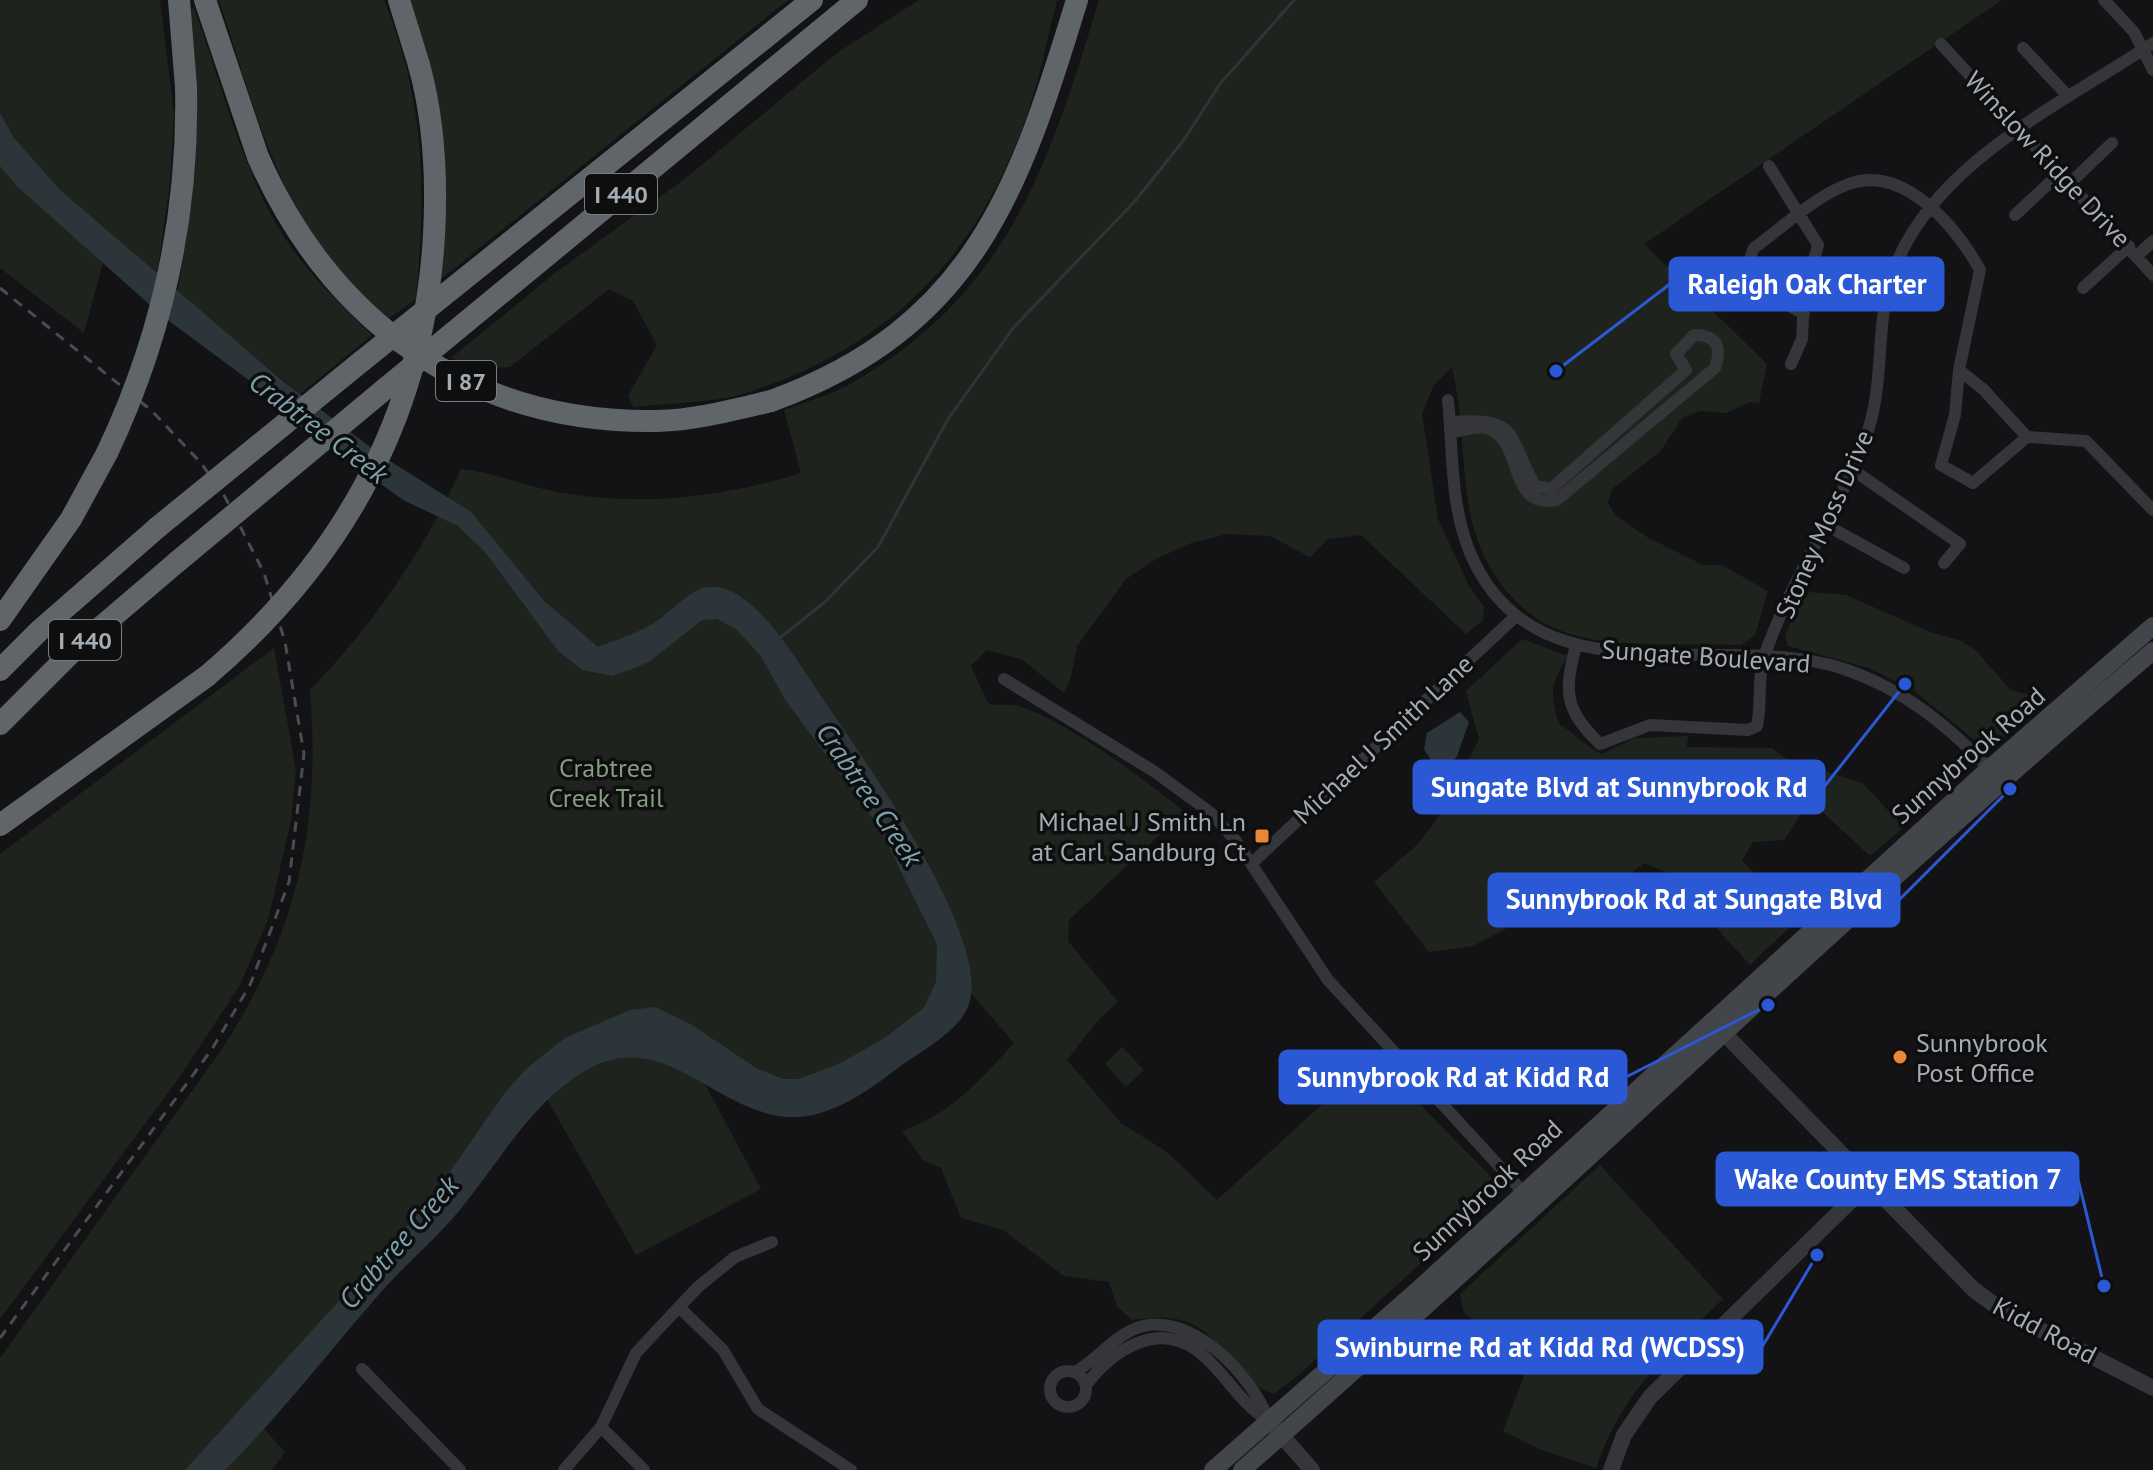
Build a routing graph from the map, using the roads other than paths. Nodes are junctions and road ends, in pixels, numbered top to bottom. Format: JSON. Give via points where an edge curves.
{"nodes":[{"id":1,"x":179,"y":0,"type":"edge"},
{"id":2,"x":205,"y":0,"type":"edge"},
{"id":3,"x":399,"y":0,"type":"edge"},
{"id":4,"x":812,"y":0,"type":"edge"},
{"id":5,"x":857,"y":0,"type":"edge"},
{"id":6,"x":1077,"y":0,"type":"edge"},
{"id":7,"x":2104,"y":0,"type":"edge"},
{"id":8,"x":2153,"y":43,"type":"edge"},
{"id":9,"x":1941,"y":44,"type":"dead end"},
{"id":10,"x":2023,"y":48,"type":"dead end"},
{"id":11,"x":2142,"y":50,"type":"junction"},
{"id":12,"x":2153,"y":70,"type":"edge"},
{"id":13,"x":2067,"y":95,"type":"junction"},
{"id":14,"x":2018,"y":127,"type":"junction"},
{"id":15,"x":2112,"y":143,"type":"dead end"},
{"id":16,"x":1769,"y":166,"type":"dead end"},
{"id":17,"x":2060,"y":173,"type":"junction"},
{"id":18,"x":2070,"y":183,"type":"junction"},
{"id":19,"x":1932,"y":209,"type":"junction"},
{"id":20,"x":1801,"y":213,"type":"junction"},
{"id":21,"x":2015,"y":215,"type":"dead end"},
{"id":22,"x":2153,"y":241,"type":"edge"},
{"id":23,"x":2134,"y":251,"type":"junction"},
{"id":24,"x":2153,"y":275,"type":"edge"},
{"id":25,"x":2083,"y":288,"type":"dead end"},
{"id":26,"x":1804,"y":314,"type":"junction"},
{"id":27,"x":1791,"y":364,"type":"dead end"},
{"id":28,"x":1959,"y":370,"type":"junction"},
{"id":29,"x":1448,"y":400,"type":"dead end"},
{"id":30,"x":1450,"y":427,"type":"junction"},
{"id":31,"x":2027,"y":437,"type":"junction"},
{"id":32,"x":1853,"y":470,"type":"junction"},
{"id":33,"x":2153,"y":510,"type":"edge"},
{"id":34,"x":1826,"y":525,"type":"junction"},
{"id":35,"x":1944,"y":563,"type":"dead end"},
{"id":36,"x":1904,"y":568,"type":"dead end"},
{"id":37,"x":1516,"y":616,"type":"junction"},
{"id":38,"x":0,"y":620,"type":"edge"},
{"id":39,"x":2153,"y":626,"type":"edge"},
{"id":40,"x":1576,"y":645,"type":"junction"},
{"id":41,"x":2153,"y":651,"type":"edge"},
{"id":42,"x":1764,"y":656,"type":"junction"},
{"id":43,"x":0,"y":670,"type":"edge"},
{"id":44,"x":1004,"y":679,"type":"dead end"},
{"id":45,"x":0,"y":724,"type":"edge"},
{"id":46,"x":1996,"y":776,"type":"junction"},
{"id":47,"x":0,"y":825,"type":"edge"},
{"id":48,"x":1251,"y":864,"type":"junction"},
{"id":49,"x":1718,"y":1027,"type":"junction"},
{"id":50,"x":1869,"y":1183,"type":"junction"},
{"id":51,"x":1523,"y":1192,"type":"junction"},
{"id":52,"x":772,"y":1242,"type":"dead end"},
{"id":53,"x":1470,"y":1267,"type":"junction"},
{"id":54,"x":679,"y":1307,"type":"junction"},
{"id":55,"x":362,"y":1369,"type":"dead end"},
{"id":56,"x":1075,"y":1372,"type":"junction"},
{"id":57,"x":1086,"y":1385,"type":"junction"},
{"id":58,"x":2153,"y":1388,"type":"edge"},
{"id":59,"x":1269,"y":1421,"type":"junction"},
{"id":60,"x":601,"y":1427,"type":"junction"},
{"id":61,"x":1282,"y":1435,"type":"junction"},
{"id":62,"x":460,"y":1470,"type":"edge"},
{"id":63,"x":564,"y":1470,"type":"edge"},
{"id":64,"x":644,"y":1470,"type":"edge"},
{"id":65,"x":851,"y":1470,"type":"edge"},
{"id":66,"x":1213,"y":1470,"type":"edge"},
{"id":67,"x":1242,"y":1470,"type":"edge"},
{"id":68,"x":1312,"y":1470,"type":"edge"},
{"id":69,"x":1611,"y":1470,"type":"edge"}],
"edges":[{"from":1,"to":38,"type":"highway","bridge":true,"via":[[186,157],[179,230],[154,339],[107,453],[71,519]]},
{"from":2,"to":6,"type":"highway","number":"I 87","bridge":true,"via":[[258,157],[290,222],[330,278],[402,343],[471,383],[524,403],[615,420],[661,421],[771,401],[835,373],[878,347],[950,283],[982,242],[1021,169]]},
{"from":3,"to":47,"type":"highway","bridge":true,"via":[[419,65],[433,147],[436,206],[432,278],[412,374],[390,436],[328,548],[281,606],[207,676]]},
{"from":4,"to":43,"type":"highway","number":"I 440","bridge":true,"via":[[158,527]]},
{"from":5,"to":45,"type":"highway","number":"I 440","bridge":true,"via":[[177,562],[74,650]]},
{"from":7,"to":11,"type":"street","via":[[2134,32]]},
{"from":8,"to":11,"type":"street","name":"Stoney Moss Drive"},
{"from":9,"to":14,"type":"street","name":"Winslow Ridge Drive"},
{"from":10,"to":13,"type":"street"},
{"from":11,"to":12,"type":"street"},
{"from":11,"to":13,"type":"street","name":"Stoney Moss Drive"},
{"from":13,"to":14,"type":"street","name":"Stoney Moss Drive"},
{"from":14,"to":17,"type":"street","name":"Winslow Ridge Drive"},
{"from":14,"to":19,"type":"street","name":"Stoney Moss Drive"},
{"from":15,"to":18,"type":"street"},
{"from":16,"to":20,"type":"street"},
{"from":17,"to":18,"type":"street","name":"Winslow Ridge Drive"},
{"from":17,"to":21,"type":"street"},
{"from":18,"to":23,"type":"street","name":"Winslow Ridge Drive"},
{"from":19,"to":20,"type":"street","via":[[1903,187],[1875,180],[1847,184]]},
{"from":19,"to":28,"type":"street","via":[[1967,246],[1980,270]]},
{"from":19,"to":32,"type":"street","name":"Stoney Moss Drive","via":[[1894,272],[1875,406]]},
{"from":20,"to":26,"type":"street","via":[[1818,245]]},
{"from":20,"to":26,"type":"street","via":[[1754,248],[1750,262],[1779,298]]},
{"from":22,"to":23,"type":"street"},
{"from":23,"to":24,"type":"street","name":"Winslow Ridge Drive"},
{"from":23,"to":25,"type":"street"},
{"from":26,"to":27,"type":"street","via":[[1798,355]]},
{"from":28,"to":31,"type":"street"},
{"from":28,"to":31,"type":"street","via":[[1955,415],[1941,465],[1973,483]]},
{"from":29,"to":30,"type":"street","name":"Sungate Boulevard"},
{"from":30,"to":30,"type":"street","via":[[1491,429],[1504,442],[1532,497],[1544,503],[1557,500],[1715,368],[1720,353],[1708,335],[1694,335],[1676,354],[1686,370],[1551,489],[1535,486],[1505,428],[1483,420]]},
{"from":30,"to":37,"type":"street","name":"Sungate Boulevard","via":[[1463,533],[1480,573]]},
{"from":31,"to":33,"type":"street","via":[[2086,441]]},
{"from":32,"to":34,"type":"street","name":"Stoney Moss Drive"},
{"from":32,"to":35,"type":"street","via":[[1960,544]]},
{"from":34,"to":36,"type":"street"},
{"from":34,"to":42,"type":"street","name":"Stoney Moss Drive"},
{"from":37,"to":40,"type":"street","name":"Sungate Boulevard"},
{"from":37,"to":48,"type":"street","name":"Michael J Smith Lane"},
{"from":39,"to":46,"type":"main road","name":"Sunnybrook Road"},
{"from":40,"to":42,"type":"street","name":"Sungate Boulevard"},
{"from":40,"to":42,"type":"street","name":"Stoney Moss Drive","via":[[1567,680],[1569,705],[1581,727],[1600,744],[1650,725],[1748,730],[1757,726]]},
{"from":41,"to":46,"type":"main road","name":"Sunnybrook Road"},
{"from":42,"to":46,"type":"street","name":"Sungate Boulevard","via":[[1824,664],[1887,688],[1939,719]]},
{"from":44,"to":48,"type":"street","via":[[1184,791],[1211,813]]},
{"from":46,"to":49,"type":"main road","name":"Sunnybrook Road"},
{"from":48,"to":51,"type":"street","via":[[1328,980]]},
{"from":49,"to":50,"type":"street","name":"Kidd Road"},
{"from":49,"to":51,"type":"main road","name":"Sunnybrook Road"},
{"from":49,"to":53,"type":"main road","name":"Sunnybrook Road"},
{"from":50,"to":58,"type":"street","name":"Kidd Road","via":[[1950,1267],[2000,1309]]},
{"from":50,"to":69,"type":"street","via":[[1650,1397],[1624,1435]]},
{"from":51,"to":53,"type":"main road","via":[[1518,1209],[1478,1250]]},
{"from":51,"to":59,"type":"main road","name":"Sunnybrook Road"},
{"from":52,"to":54,"type":"street","via":[[735,1257]]},
{"from":53,"to":61,"type":"main road","name":"Sunnybrook Road"},
{"from":54,"to":60,"type":"street","via":[[636,1353]]},
{"from":54,"to":65,"type":"street","via":[[723,1350],[758,1409]]},
{"from":55,"to":62,"type":"street"},
{"from":56,"to":57,"type":"street"},
{"from":56,"to":57,"type":"street","via":[[1055,1377],[1050,1386],[1053,1400],[1063,1407],[1076,1406],[1085,1397]]},
{"from":56,"to":59,"type":"street","via":[[1136,1328],[1177,1325],[1213,1348],[1262,1402]]},
{"from":57,"to":59,"type":"street","via":[[1135,1341],[1170,1339],[1198,1351],[1251,1411]]},
{"from":59,"to":61,"type":"street"},
{"from":59,"to":66,"type":"main road","name":"Sunnybrook Road"},
{"from":60,"to":63,"type":"street"},
{"from":60,"to":64,"type":"street"},
{"from":61,"to":67,"type":"main road","name":"Sunnybrook Road"},
{"from":61,"to":68,"type":"street"}]}
